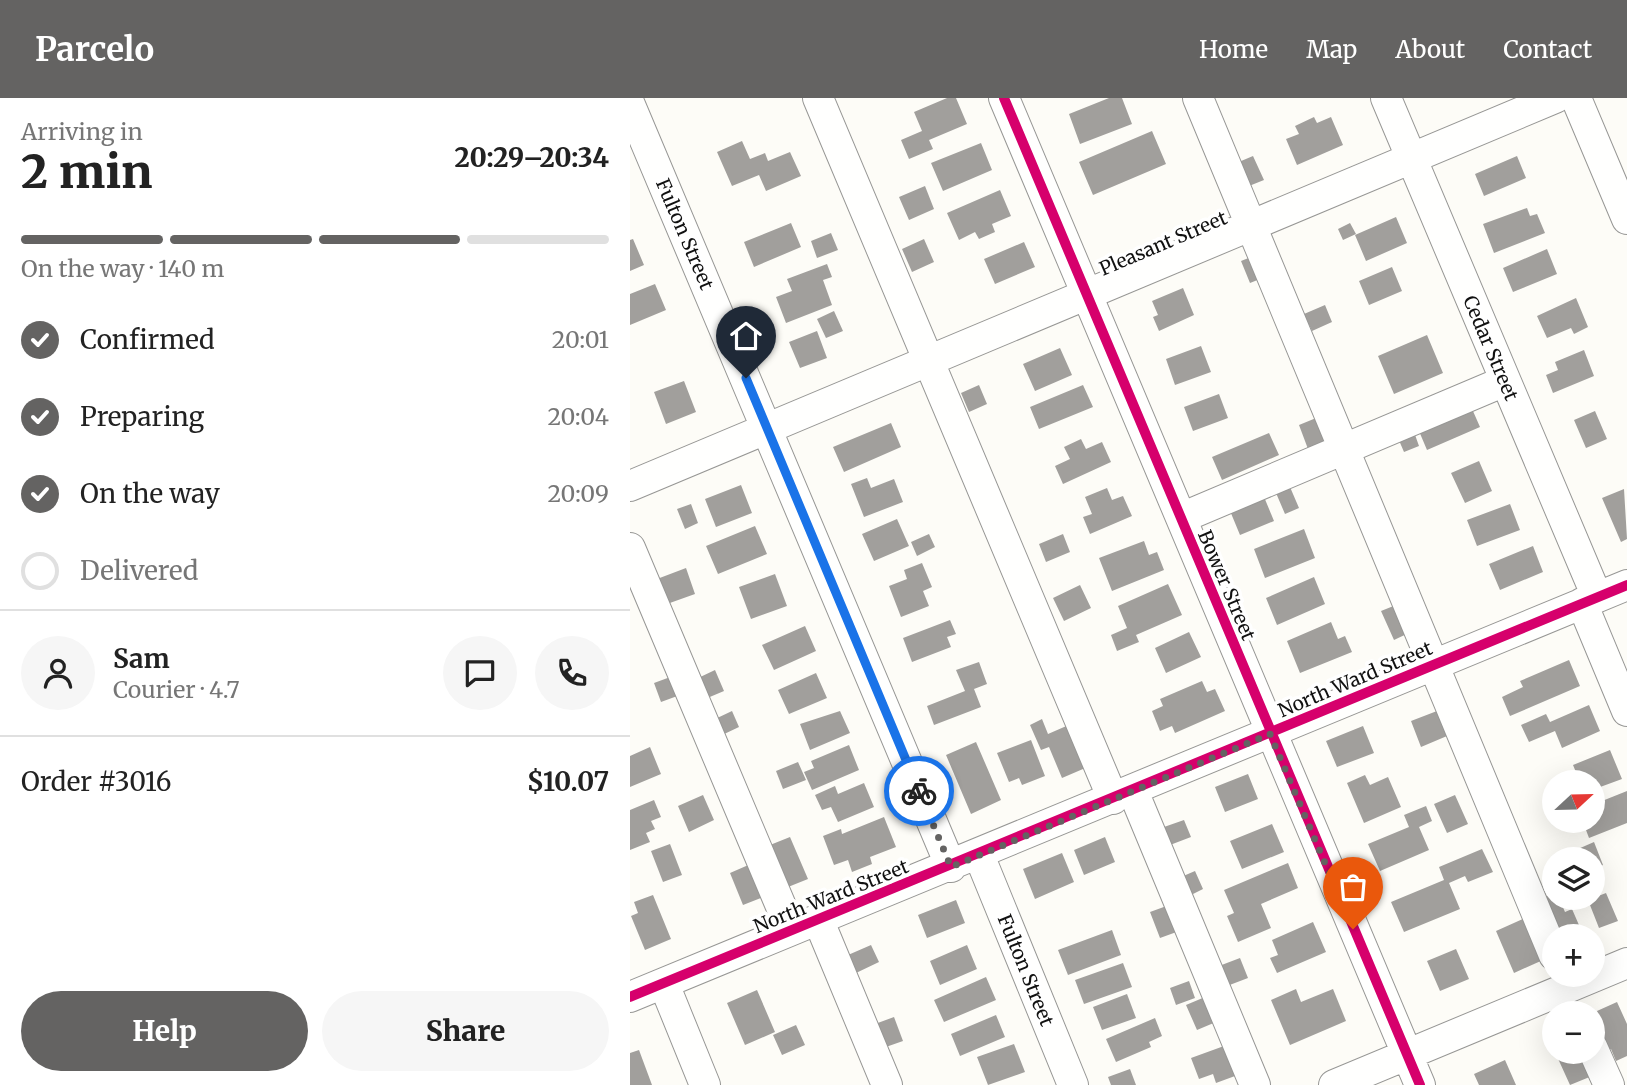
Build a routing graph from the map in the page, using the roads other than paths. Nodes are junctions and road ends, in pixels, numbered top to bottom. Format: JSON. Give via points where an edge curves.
{"nodes":[{"id":1,"x":818,"y":98,"type":"edge"},
{"id":2,"x":1004,"y":98,"type":"edge"},
{"id":3,"x":1198,"y":98,"type":"edge"},
{"id":4,"x":1386,"y":98,"type":"edge"},
{"id":5,"x":1555,"y":98,"type":"edge"},
{"id":6,"x":1576,"y":98,"type":"edge"},
{"id":7,"x":630,"y":105,"type":"edge"},
{"id":8,"x":1411,"y":157,"type":"junction"},
{"id":9,"x":1627,"y":219,"type":"edge"},
{"id":10,"x":1251,"y":225,"type":"junction"},
{"id":11,"x":1088,"y":294,"type":"junction"},
{"id":12,"x":929,"y":359,"type":"junction"},
{"id":13,"x":1505,"y":381,"type":"junction"},
{"id":14,"x":767,"y":428,"type":"junction"},
{"id":15,"x":1344,"y":449,"type":"junction"},
{"id":16,"x":630,"y":486,"type":"edge"},
{"id":17,"x":1181,"y":518,"type":"junction"},
{"id":18,"x":630,"y":548,"type":"edge"},
{"id":19,"x":1627,"y":584,"type":"edge"},
{"id":20,"x":1589,"y":600,"type":"junction"},
{"id":21,"x":1434,"y":665,"type":"junction"},
{"id":22,"x":1627,"y":711,"type":"edge"},
{"id":23,"x":1270,"y":734,"type":"junction"},
{"id":24,"x":1123,"y":795,"type":"junction"},
{"id":25,"x":979,"y":855,"type":"junction"},
{"id":26,"x":951,"y":867,"type":"junction"},
{"id":27,"x":804,"y":924,"type":"junction"},
{"id":28,"x":1542,"y":926,"type":"edge"},
{"id":29,"x":1627,"y":963,"type":"edge"},
{"id":30,"x":664,"y":984,"type":"junction"},
{"id":31,"x":1569,"y":992,"type":"edge"},
{"id":32,"x":630,"y":998,"type":"edge"},
{"id":33,"x":1407,"y":1055,"type":"junction"},
{"id":34,"x":1600,"y":1064,"type":"edge"},
{"id":35,"x":705,"y":1085,"type":"edge"},
{"id":36,"x":887,"y":1085,"type":"edge"},
{"id":37,"x":1073,"y":1085,"type":"edge"},
{"id":38,"x":1255,"y":1085,"type":"edge"},
{"id":39,"x":1334,"y":1085,"type":"edge"},
{"id":40,"x":1420,"y":1085,"type":"edge"},
{"id":41,"x":1609,"y":1085,"type":"edge"}],
"edges":[{"from":1,"to":12,"type":"street"},
{"from":2,"to":11,"type":"street","name":"Bower Street"},
{"from":3,"to":10,"type":"street"},
{"from":4,"to":8,"type":"street","name":"Cedar Street"},
{"from":5,"to":8,"type":"street","name":"Pleasant Street"},
{"from":6,"to":9,"type":"street"},
{"from":7,"to":14,"type":"street","name":"Fulton Street"},
{"from":8,"to":10,"type":"street","name":"Pleasant Street"},
{"from":8,"to":13,"type":"street","name":"Cedar Street"},
{"from":10,"to":11,"type":"street","name":"Pleasant Street"},
{"from":10,"to":15,"type":"street"},
{"from":11,"to":12,"type":"street","name":"Pleasant Street"},
{"from":11,"to":17,"type":"street","name":"Bower Street"},
{"from":12,"to":14,"type":"street","name":"Pleasant Street"},
{"from":12,"to":24,"type":"street"},
{"from":13,"to":15,"type":"street"},
{"from":13,"to":20,"type":"street","name":"Cedar Street"},
{"from":14,"to":16,"type":"street","name":"Pleasant Street"},
{"from":14,"to":26,"type":"street","name":"Fulton Street"},
{"from":15,"to":17,"type":"street"},
{"from":15,"to":21,"type":"street"},
{"from":17,"to":23,"type":"street","name":"Bower Street"},
{"from":18,"to":27,"type":"street"},
{"from":19,"to":20,"type":"street","name":"North Ward Street"},
{"from":20,"to":21,"type":"street","name":"North Ward Street"},
{"from":20,"to":22,"type":"street","name":"Cedar Street"},
{"from":21,"to":23,"type":"street","name":"North Ward Street"},
{"from":21,"to":28,"type":"street"},
{"from":23,"to":24,"type":"street","name":"North Ward Street"},
{"from":23,"to":33,"type":"street","name":"Bower Street"},
{"from":24,"to":25,"type":"street","name":"North Ward Street"},
{"from":24,"to":38,"type":"street"},
{"from":25,"to":26,"type":"street","name":"North Ward Street"},
{"from":25,"to":37,"type":"street","name":"Fulton Street"},
{"from":26,"to":27,"type":"street","name":"North Ward Street"},
{"from":27,"to":30,"type":"street","name":"North Ward Street"},
{"from":27,"to":36,"type":"street"},
{"from":29,"to":31,"type":"street"},
{"from":30,"to":32,"type":"street","name":"North Ward Street"},
{"from":30,"to":35,"type":"street"},
{"from":31,"to":33,"type":"street"},
{"from":33,"to":39,"type":"street"},
{"from":33,"to":40,"type":"street","name":"Bower Street"},
{"from":34,"to":41,"type":"street"}]}
